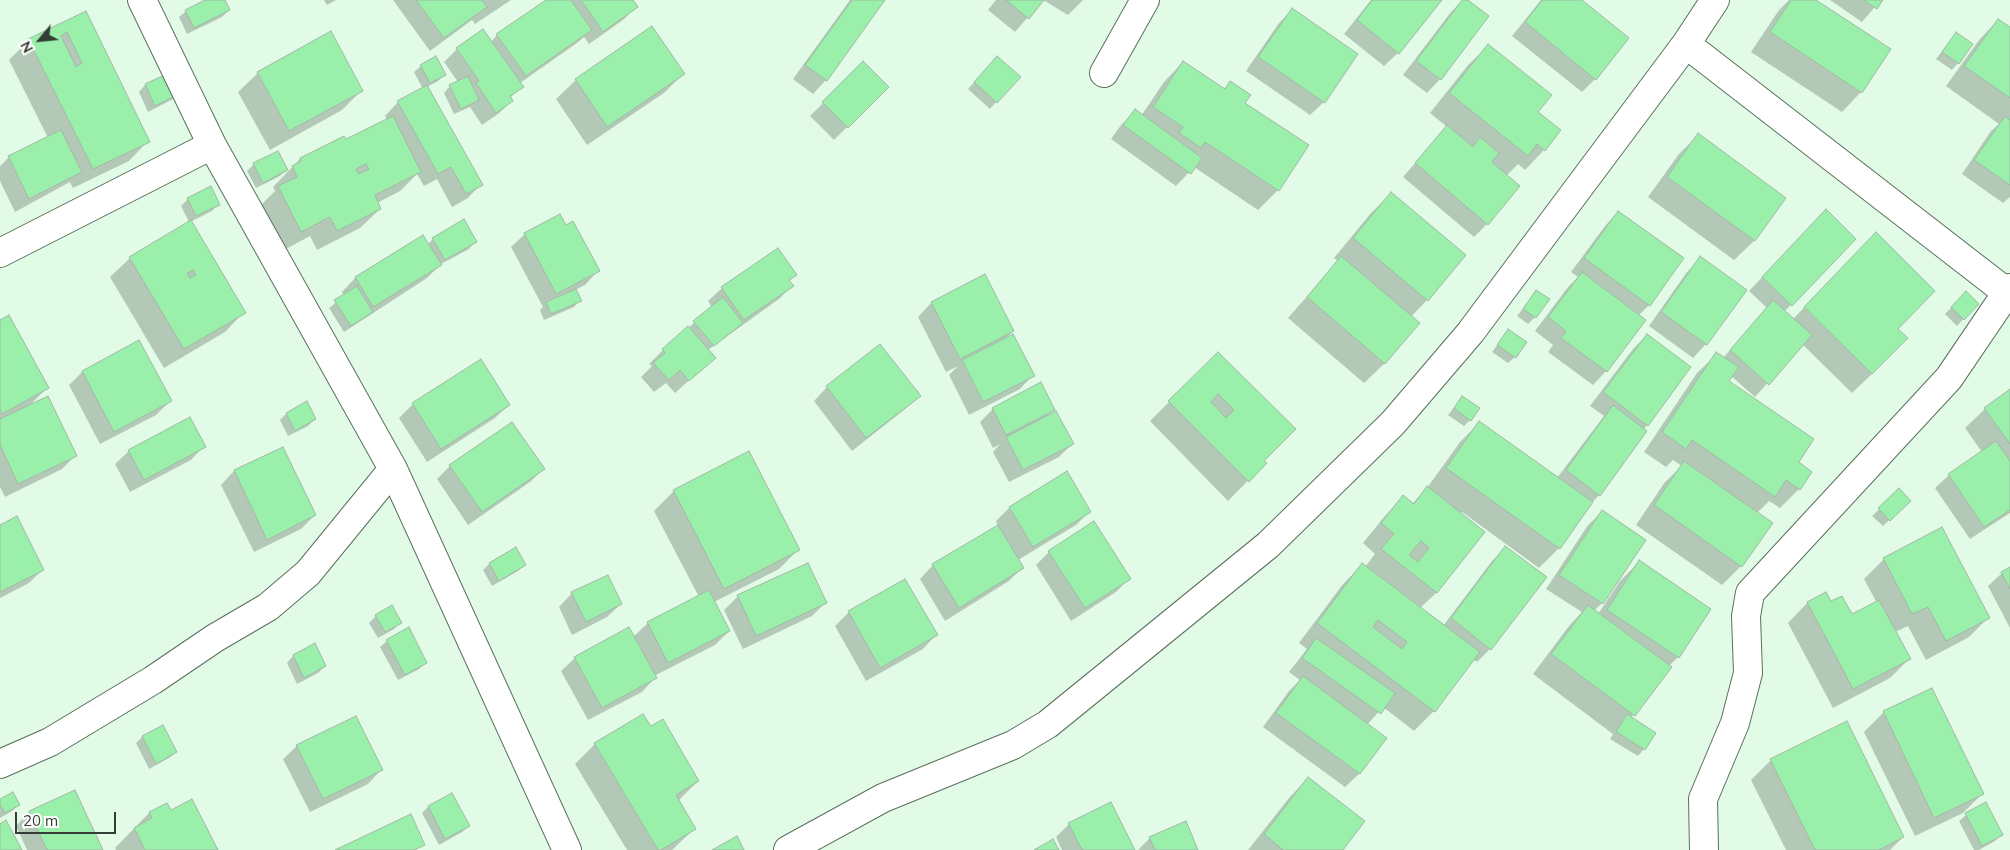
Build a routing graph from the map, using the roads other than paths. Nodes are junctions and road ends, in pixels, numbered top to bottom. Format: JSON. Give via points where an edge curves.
{"nodes":[{"id":1,"x":142,"y":0,"type":"edge"},
{"id":2,"x":1146,"y":0,"type":"edge"},
{"id":3,"x":1715,"y":0,"type":"edge"},
{"id":4,"x":1686,"y":44,"type":"junction"},
{"id":5,"x":1104,"y":73,"type":"dead end"},
{"id":6,"x":212,"y":145,"type":"junction"},
{"id":7,"x":0,"y":253,"type":"edge"},
{"id":8,"x":2009,"y":292,"type":"edge"},
{"id":9,"x":393,"y":469,"type":"junction"},
{"id":10,"x":0,"y":764,"type":"edge"},
{"id":11,"x":567,"y":850,"type":"edge"},
{"id":12,"x":788,"y":850,"type":"edge"},
{"id":13,"x":1704,"y":850,"type":"edge"}],
"edges":[{"from":1,"to":6,"type":"street"},
{"from":2,"to":5,"type":"street"},
{"from":3,"to":4,"type":"street"},
{"from":4,"to":8,"type":"street"},
{"from":4,"to":12,"type":"street","via":[[1463,341],[1393,423],[1268,545],[1048,724],[1013,745],[883,798]]},
{"from":6,"to":7,"type":"street"},
{"from":6,"to":9,"type":"street"},
{"from":8,"to":13,"type":"street","via":[[1949,378],[1750,593],[1746,616],[1748,674],[1735,723],[1703,799]]},
{"from":9,"to":10,"type":"street","via":[[308,573],[268,607],[50,742]]},
{"from":9,"to":11,"type":"street"}]}
